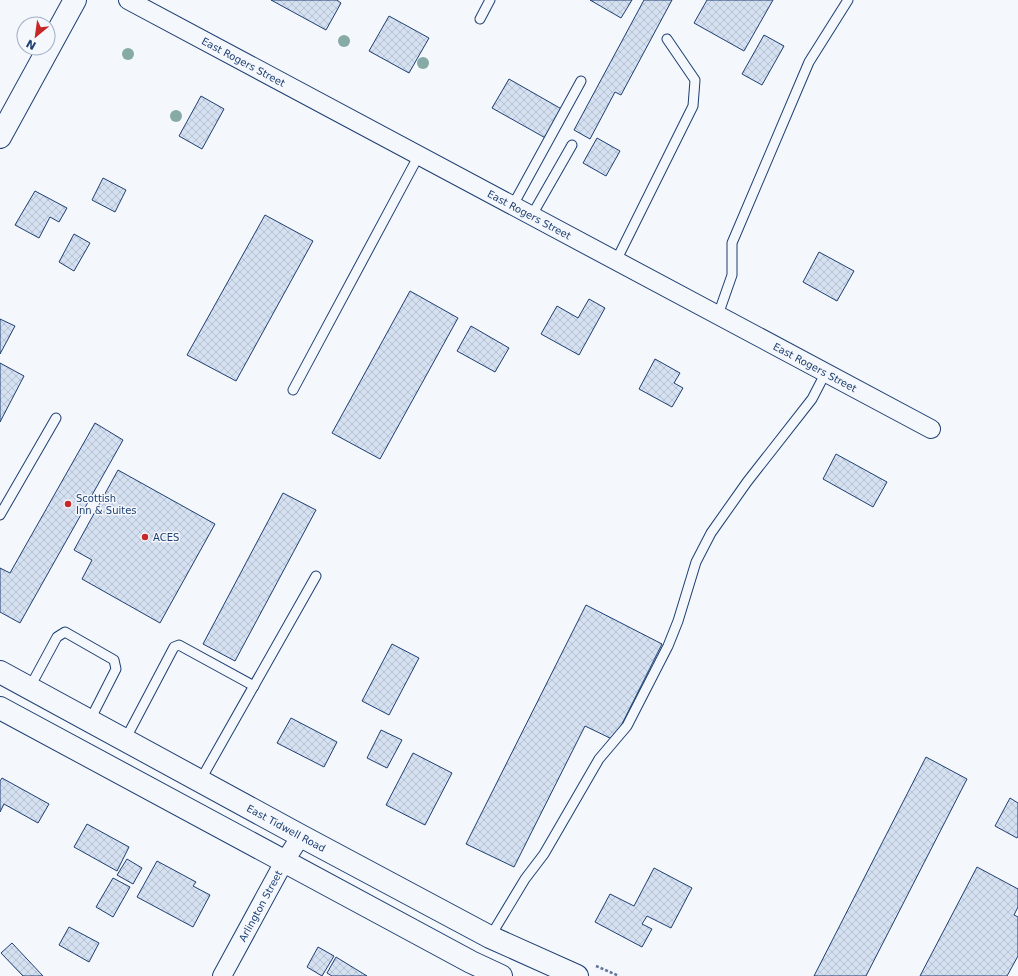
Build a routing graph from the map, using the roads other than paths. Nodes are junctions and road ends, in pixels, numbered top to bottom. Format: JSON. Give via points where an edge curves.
{"nodes":[{"id":1,"x":75,"y":0,"type":"edge"},
{"id":2,"x":128,"y":0,"type":"edge"},
{"id":3,"x":490,"y":0,"type":"edge"},
{"id":4,"x":848,"y":0,"type":"edge"},
{"id":5,"x":480,"y":18,"type":"dead end"},
{"id":6,"x":668,"y":38,"type":"dead end"},
{"id":7,"x":581,"y":81,"type":"dead end"},
{"id":8,"x":0,"y":137,"type":"edge"},
{"id":9,"x":572,"y":145,"type":"dead end"},
{"id":10,"x":419,"y":155,"type":"junction"},
{"id":11,"x":513,"y":205,"type":"junction"},
{"id":12,"x":532,"y":215,"type":"junction"},
{"id":13,"x":616,"y":261,"type":"junction"},
{"id":14,"x":718,"y":314,"type":"junction"},
{"id":15,"x":826,"y":372,"type":"junction"},
{"id":16,"x":293,"y":390,"type":"dead end"},
{"id":17,"x":56,"y":418,"type":"dead end"},
{"id":18,"x":931,"y":429,"type":"dead end"},
{"id":19,"x":0,"y":515,"type":"edge"},
{"id":20,"x":316,"y":576,"type":"dead end"},
{"id":21,"x":0,"y":672,"type":"edge"},
{"id":22,"x":254,"y":686,"type":"junction"},
{"id":23,"x":30,"y":687,"type":"junction"},
{"id":24,"x":0,"y":708,"type":"edge"},
{"id":25,"x":90,"y":720,"type":"junction"},
{"id":26,"x":125,"y":740,"type":"junction"},
{"id":27,"x":200,"y":781,"type":"junction"},
{"id":28,"x":301,"y":836,"type":"junction"},
{"id":29,"x":284,"y":862,"type":"junction"},
{"id":30,"x":490,"y":936,"type":"junction"},
{"id":31,"x":222,"y":976,"type":"edge"},
{"id":32,"x":501,"y":976,"type":"edge"},
{"id":33,"x":577,"y":976,"type":"edge"}],
"edges":[{"from":1,"to":8,"type":"main road"},
{"from":2,"to":10,"type":"street","name":"East Rogers Street"},
{"from":3,"to":5,"type":"lane"},
{"from":4,"to":14,"type":"lane","via":[[809,62],[732,243],[732,275]]},
{"from":6,"to":13,"type":"lane","via":[[695,80],[693,106]]},
{"from":7,"to":11,"type":"lane"},
{"from":9,"to":12,"type":"lane"},
{"from":10,"to":11,"type":"street","name":"East Rogers Street"},
{"from":10,"to":16,"type":"lane"},
{"from":11,"to":12,"type":"street","name":"East Rogers Street"},
{"from":12,"to":13,"type":"street","name":"East Rogers Street"},
{"from":13,"to":14,"type":"street","name":"East Rogers Street"},
{"from":14,"to":15,"type":"street","name":"East Rogers Street"},
{"from":15,"to":18,"type":"street","name":"East Rogers Street"},
{"from":15,"to":30,"type":"lane","via":[[812,400],[747,482],[711,533],[696,562],[668,646],[627,726],[599,759],[544,854],[525,879]]},
{"from":17,"to":19,"type":"lane"},
{"from":20,"to":22,"type":"lane"},
{"from":21,"to":23,"type":"main road","name":"East Tidwell Road"},
{"from":22,"to":26,"type":"lane","via":[[179,645],[174,648]]},
{"from":22,"to":27,"type":"lane"},
{"from":23,"to":25,"type":"main road","name":"East Tidwell Road"},
{"from":23,"to":25,"type":"lane","via":[[57,637],[65,632],[114,660],[116,669]]},
{"from":24,"to":29,"type":"main road"},
{"from":25,"to":26,"type":"main road","name":"East Tidwell Road"},
{"from":26,"to":27,"type":"main road","name":"East Tidwell Road"},
{"from":27,"to":28,"type":"main road","name":"East Tidwell Road"},
{"from":28,"to":29,"type":"street","name":"Arlington Street"},
{"from":28,"to":30,"type":"main road","name":"East Tidwell Road"},
{"from":29,"to":31,"type":"street","name":"Arlington Street"},
{"from":29,"to":32,"type":"main road"},
{"from":30,"to":33,"type":"main road","name":"East Tidwell Road"}]}
